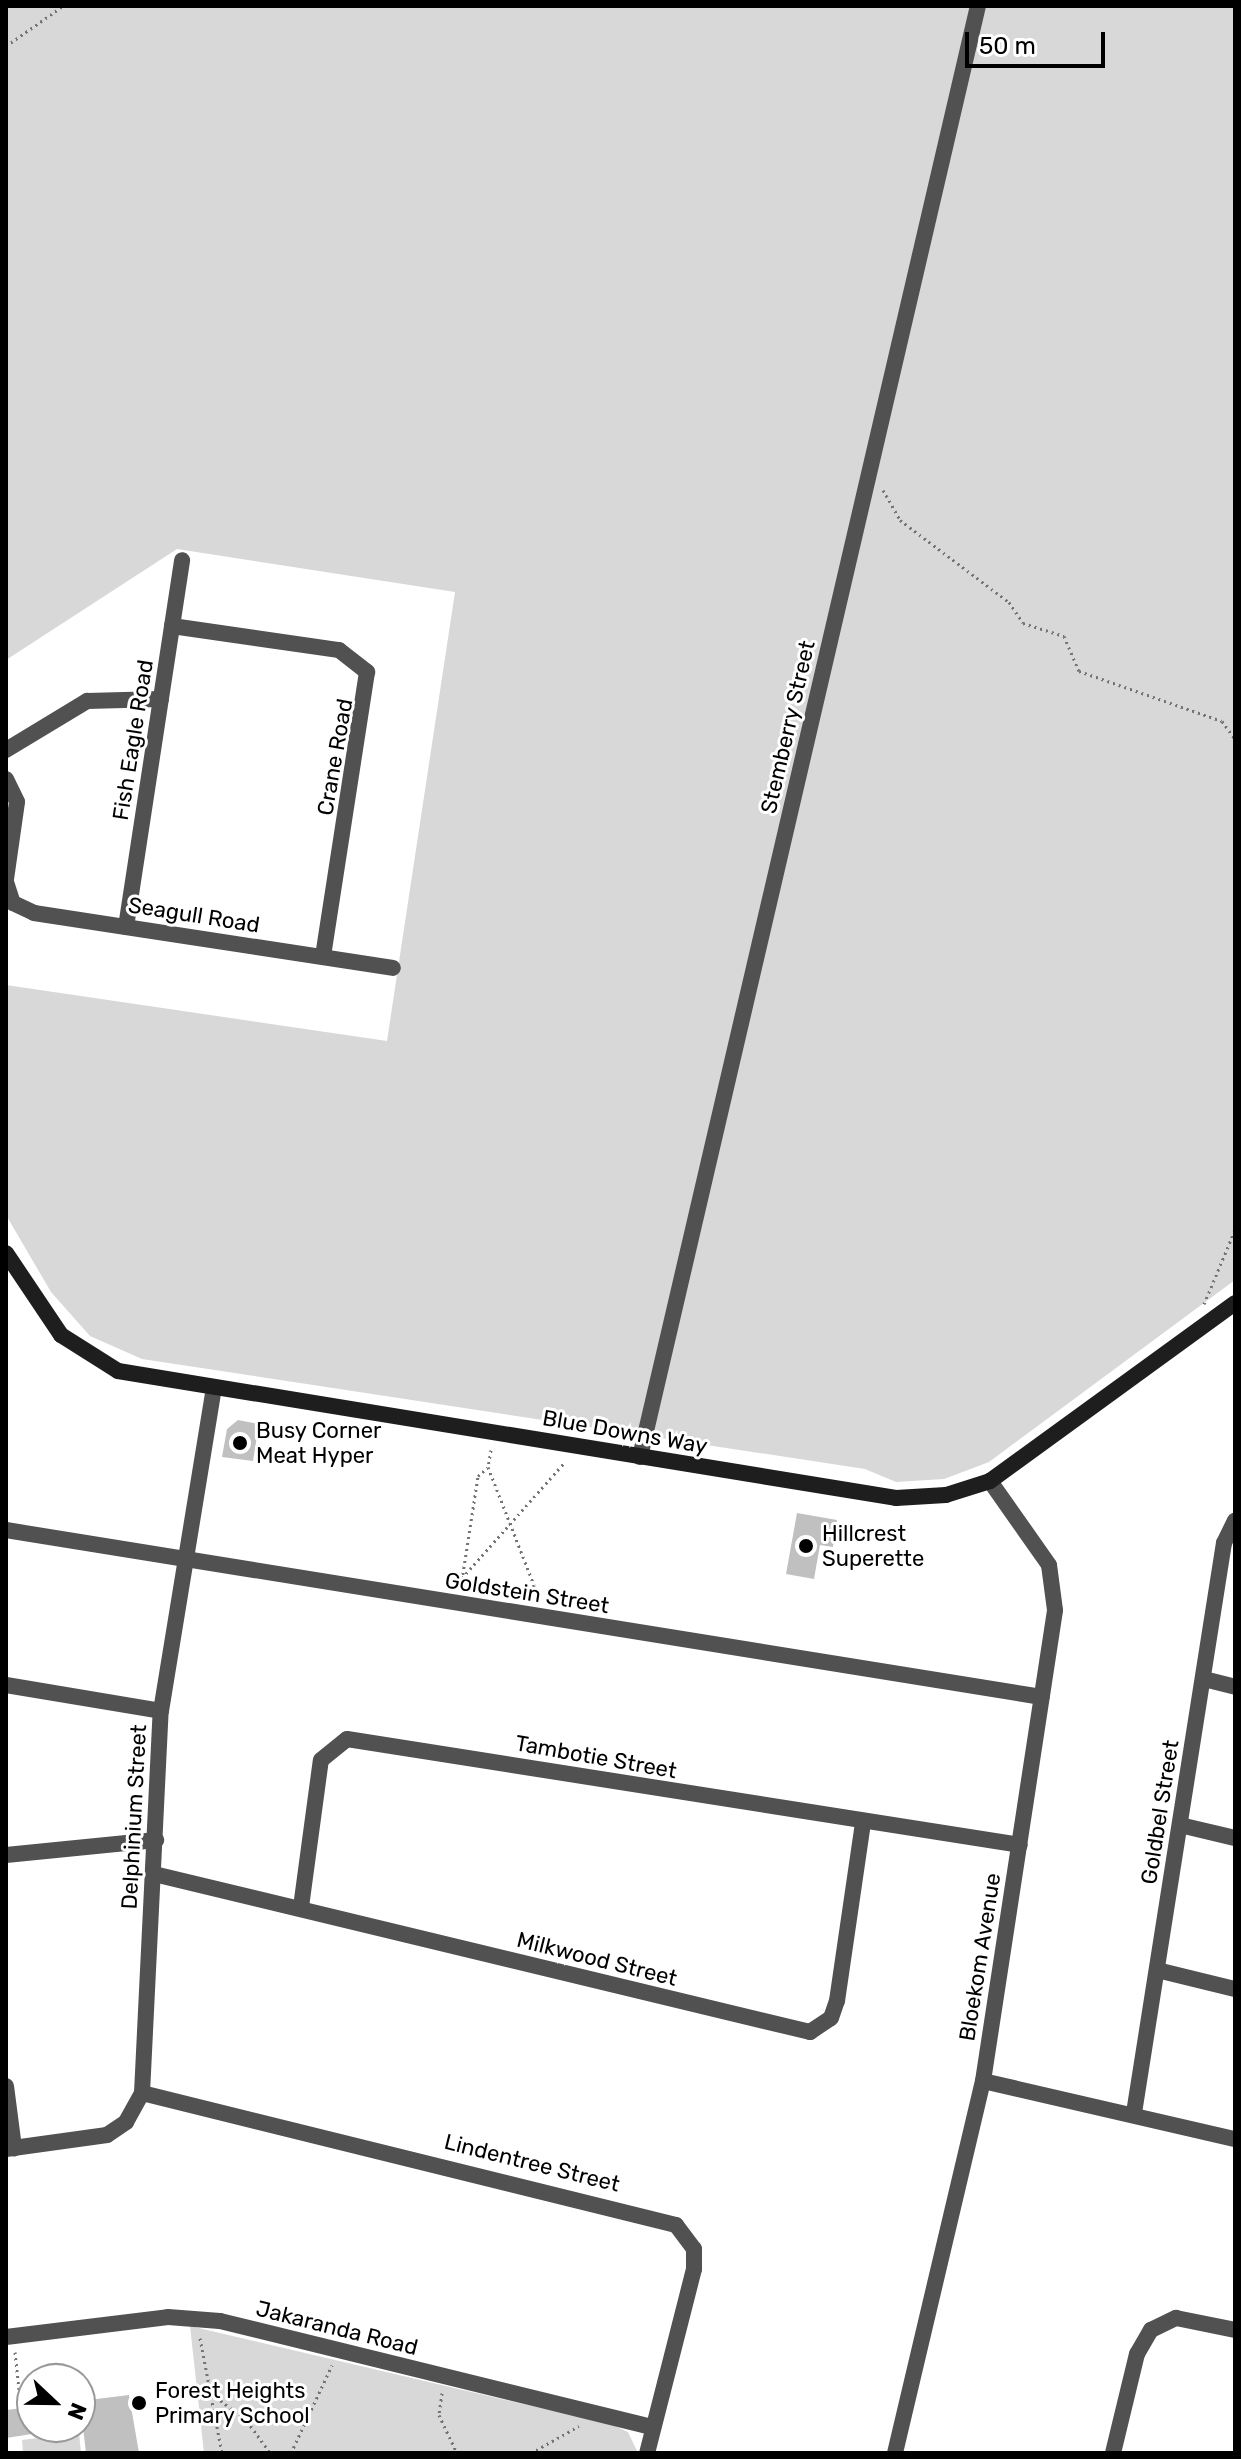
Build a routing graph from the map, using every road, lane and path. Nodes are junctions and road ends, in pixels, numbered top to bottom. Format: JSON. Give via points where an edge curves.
{"nodes":[{"id":1,"x":63,"y":6,"type":"edge"},
{"id":2,"x":978,"y":6,"type":"edge"},
{"id":3,"x":6,"y":46,"type":"edge"},
{"id":4,"x":867,"y":484,"type":"junction"},
{"id":5,"x":182,"y":560,"type":"dead end"},
{"id":6,"x":172,"y":626,"type":"junction"},
{"id":7,"x":161,"y":699,"type":"junction"},
{"id":8,"x":1235,"y":739,"type":"edge"},
{"id":9,"x":6,"y":750,"type":"edge"},
{"id":10,"x":6,"y":779,"type":"edge"},
{"id":11,"x":6,"y":881,"type":"edge"},
{"id":12,"x":126,"y":927,"type":"junction"},
{"id":13,"x":323,"y":957,"type":"junction"},
{"id":14,"x":393,"y":968,"type":"dead end"},
{"id":15,"x":1235,"y":1230,"type":"edge"},
{"id":16,"x":8,"y":1262,"type":"edge"},
{"id":17,"x":1235,"y":1303,"type":"edge"},
{"id":18,"x":1202,"y":1308,"type":"dead end"},
{"id":19,"x":214,"y":1388,"type":"junction"},
{"id":20,"x":492,"y":1446,"type":"dead end"},
{"id":21,"x":640,"y":1457,"type":"junction"},
{"id":22,"x":566,"y":1458,"type":"dead end"},
{"id":23,"x":488,"y":1467,"type":"junction"},
{"id":24,"x":990,"y":1481,"type":"junction"},
{"id":25,"x":1235,"y":1520,"type":"edge"},
{"id":26,"x":511,"y":1526,"type":"junction"},
{"id":27,"x":6,"y":1530,"type":"edge"},
{"id":28,"x":186,"y":1563,"type":"junction"},
{"id":29,"x":462,"y":1578,"type":"junction"},
{"id":30,"x":459,"y":1605,"type":"junction"},
{"id":31,"x":529,"y":1615,"type":"junction"},
{"id":32,"x":1204,"y":1679,"type":"junction"},
{"id":33,"x":6,"y":1685,"type":"edge"},
{"id":34,"x":1235,"y":1687,"type":"edge"},
{"id":35,"x":1042,"y":1697,"type":"junction"},
{"id":36,"x":161,"y":1711,"type":"junction"},
{"id":37,"x":863,"y":1822,"type":"junction"},
{"id":38,"x":1180,"y":1825,"type":"junction"},
{"id":39,"x":1235,"y":1838,"type":"edge"},
{"id":40,"x":156,"y":1840,"type":"junction"},
{"id":41,"x":1020,"y":1845,"type":"junction"},
{"id":42,"x":6,"y":1855,"type":"edge"},
{"id":43,"x":154,"y":1874,"type":"junction"},
{"id":44,"x":301,"y":1907,"type":"junction"},
{"id":45,"x":1157,"y":1970,"type":"junction"},
{"id":46,"x":1235,"y":1989,"type":"edge"},
{"id":47,"x":983,"y":2081,"type":"junction"},
{"id":48,"x":6,"y":2086,"type":"edge"},
{"id":49,"x":142,"y":2093,"type":"junction"},
{"id":50,"x":1134,"y":2113,"type":"junction"},
{"id":51,"x":1235,"y":2139,"type":"edge"},
{"id":52,"x":10,"y":2148,"type":"edge"},
{"id":53,"x":196,"y":2318,"type":"junction"},
{"id":54,"x":1235,"y":2330,"type":"edge"},
{"id":55,"x":9,"y":2336,"type":"edge"},
{"id":56,"x":339,"y":2351,"type":"junction"},
{"id":57,"x":445,"y":2377,"type":"junction"},
{"id":58,"x":16,"y":2378,"type":"edge"},
{"id":59,"x":211,"y":2393,"type":"junction"},
{"id":60,"x":600,"y":2414,"type":"junction"},
{"id":61,"x":653,"y":2427,"type":"junction"},
{"id":62,"x":222,"y":2453,"type":"edge"},
{"id":63,"x":270,"y":2453,"type":"edge"},
{"id":64,"x":291,"y":2453,"type":"edge"},
{"id":65,"x":457,"y":2453,"type":"edge"},
{"id":66,"x":531,"y":2453,"type":"edge"},
{"id":67,"x":647,"y":2453,"type":"edge"},
{"id":68,"x":895,"y":2453,"type":"edge"},
{"id":69,"x":1113,"y":2453,"type":"edge"}],
"edges":[{"from":1,"to":3,"type":"path"},
{"from":2,"to":4,"type":"street","name":"Stemberry Street"},
{"from":4,"to":8,"type":"path","via":[[883,490],[900,520],[932,547],[1009,602],[1023,623],[1064,636],[1079,671],[1222,721]]},
{"from":4,"to":21,"type":"street","name":"Stemberry Street"},
{"from":5,"to":6,"type":"street","name":"Fish Eagle Road"},
{"from":6,"to":7,"type":"street","name":"Fish Eagle Road"},
{"from":6,"to":13,"type":"street","name":"Crane Road","via":[[339,650],[367,672]]},
{"from":7,"to":9,"type":"street","via":[[87,701]]},
{"from":7,"to":12,"type":"street","name":"Fish Eagle Road"},
{"from":10,"to":11,"type":"street","name":"Seagull Road","via":[[17,802]]},
{"from":11,"to":12,"type":"street","name":"Seagull Road","via":[[13,903],[24,910]]},
{"from":12,"to":13,"type":"street","name":"Seagull Road"},
{"from":13,"to":14,"type":"street","name":"Seagull Road"},
{"from":15,"to":18,"type":"path"},
{"from":16,"to":19,"type":"street","name":"Blue Downs Way","via":[[61,1335],[89,1357],[118,1371]]},
{"from":17,"to":24,"type":"street","name":"Blue Downs Way"},
{"from":19,"to":21,"type":"street","name":"Blue Downs Way"},
{"from":19,"to":28,"type":"street","name":"Delphinium Street"},
{"from":20,"to":23,"type":"path"},
{"from":21,"to":24,"type":"street","name":"Blue Downs Way","via":[[896,1498],[946,1495]]},
{"from":22,"to":26,"type":"path","via":[[562,1473]]},
{"from":23,"to":26,"type":"path"},
{"from":23,"to":29,"type":"path","via":[[478,1476]]},
{"from":24,"to":35,"type":"street","name":"Bloekom Avenue","via":[[1053,1576]]},
{"from":25,"to":32,"type":"street","name":"Goldbel Street","via":[[1224,1543]]},
{"from":26,"to":29,"type":"path"},
{"from":26,"to":31,"type":"path","via":[[534,1585]]},
{"from":27,"to":28,"type":"street","name":"Goldstein Street"},
{"from":28,"to":30,"type":"street","name":"Goldstein Street"},
{"from":28,"to":36,"type":"street","name":"Delphinium Street"},
{"from":29,"to":30,"type":"path"},
{"from":30,"to":31,"type":"street","name":"Goldstein Street"},
{"from":31,"to":35,"type":"street","name":"Goldstein Street"},
{"from":32,"to":34,"type":"street"},
{"from":32,"to":38,"type":"street","name":"Goldbel Street"},
{"from":33,"to":36,"type":"street"},
{"from":35,"to":41,"type":"street","name":"Bloekom Avenue"},
{"from":36,"to":40,"type":"street","name":"Delphinium Street"},
{"from":37,"to":41,"type":"street","name":"Tambotie Street"},
{"from":37,"to":44,"type":"street","name":"Tambotie Street","via":[[347,1739],[321,1760]]},
{"from":37,"to":44,"type":"street","name":"Milkwood Street","via":[[837,2001],[831,2018],[810,2032]]},
{"from":38,"to":39,"type":"street"},
{"from":38,"to":45,"type":"street","name":"Goldbel Street"},
{"from":40,"to":42,"type":"street"},
{"from":40,"to":43,"type":"street","name":"Delphinium Street"},
{"from":41,"to":47,"type":"street","name":"Bloekom Avenue"},
{"from":43,"to":44,"type":"street","name":"Milkwood Street"},
{"from":43,"to":49,"type":"street","name":"Delphinium Street"},
{"from":45,"to":46,"type":"street"},
{"from":45,"to":50,"type":"street","name":"Goldbel Street"},
{"from":47,"to":50,"type":"street"},
{"from":47,"to":68,"type":"street","name":"Bloekom Avenue"},
{"from":48,"to":52,"type":"street"},
{"from":49,"to":52,"type":"street","via":[[126,2122],[107,2135]]},
{"from":49,"to":61,"type":"street","name":"Lindentree Street","via":[[676,2225],[694,2249],[694,2269]]},
{"from":50,"to":51,"type":"street"},
{"from":53,"to":55,"type":"street","name":"Jakaranda Road"},
{"from":53,"to":56,"type":"street","name":"Jakaranda Road"},
{"from":53,"to":59,"type":"path"},
{"from":54,"to":69,"type":"street","via":[[1176,2318],[1151,2330],[1137,2354]]},
{"from":55,"to":58,"type":"path"},
{"from":56,"to":57,"type":"street","name":"Jakaranda Road"},
{"from":56,"to":64,"type":"path"},
{"from":57,"to":60,"type":"street","name":"Jakaranda Road"},
{"from":57,"to":65,"type":"path","via":[[439,2415]]},
{"from":59,"to":62,"type":"path"},
{"from":59,"to":63,"type":"path","via":[[247,2421]]},
{"from":60,"to":61,"type":"street","name":"Jakaranda Road"},
{"from":60,"to":66,"type":"path"},
{"from":61,"to":67,"type":"street","name":"Lindentree Street"}]}
